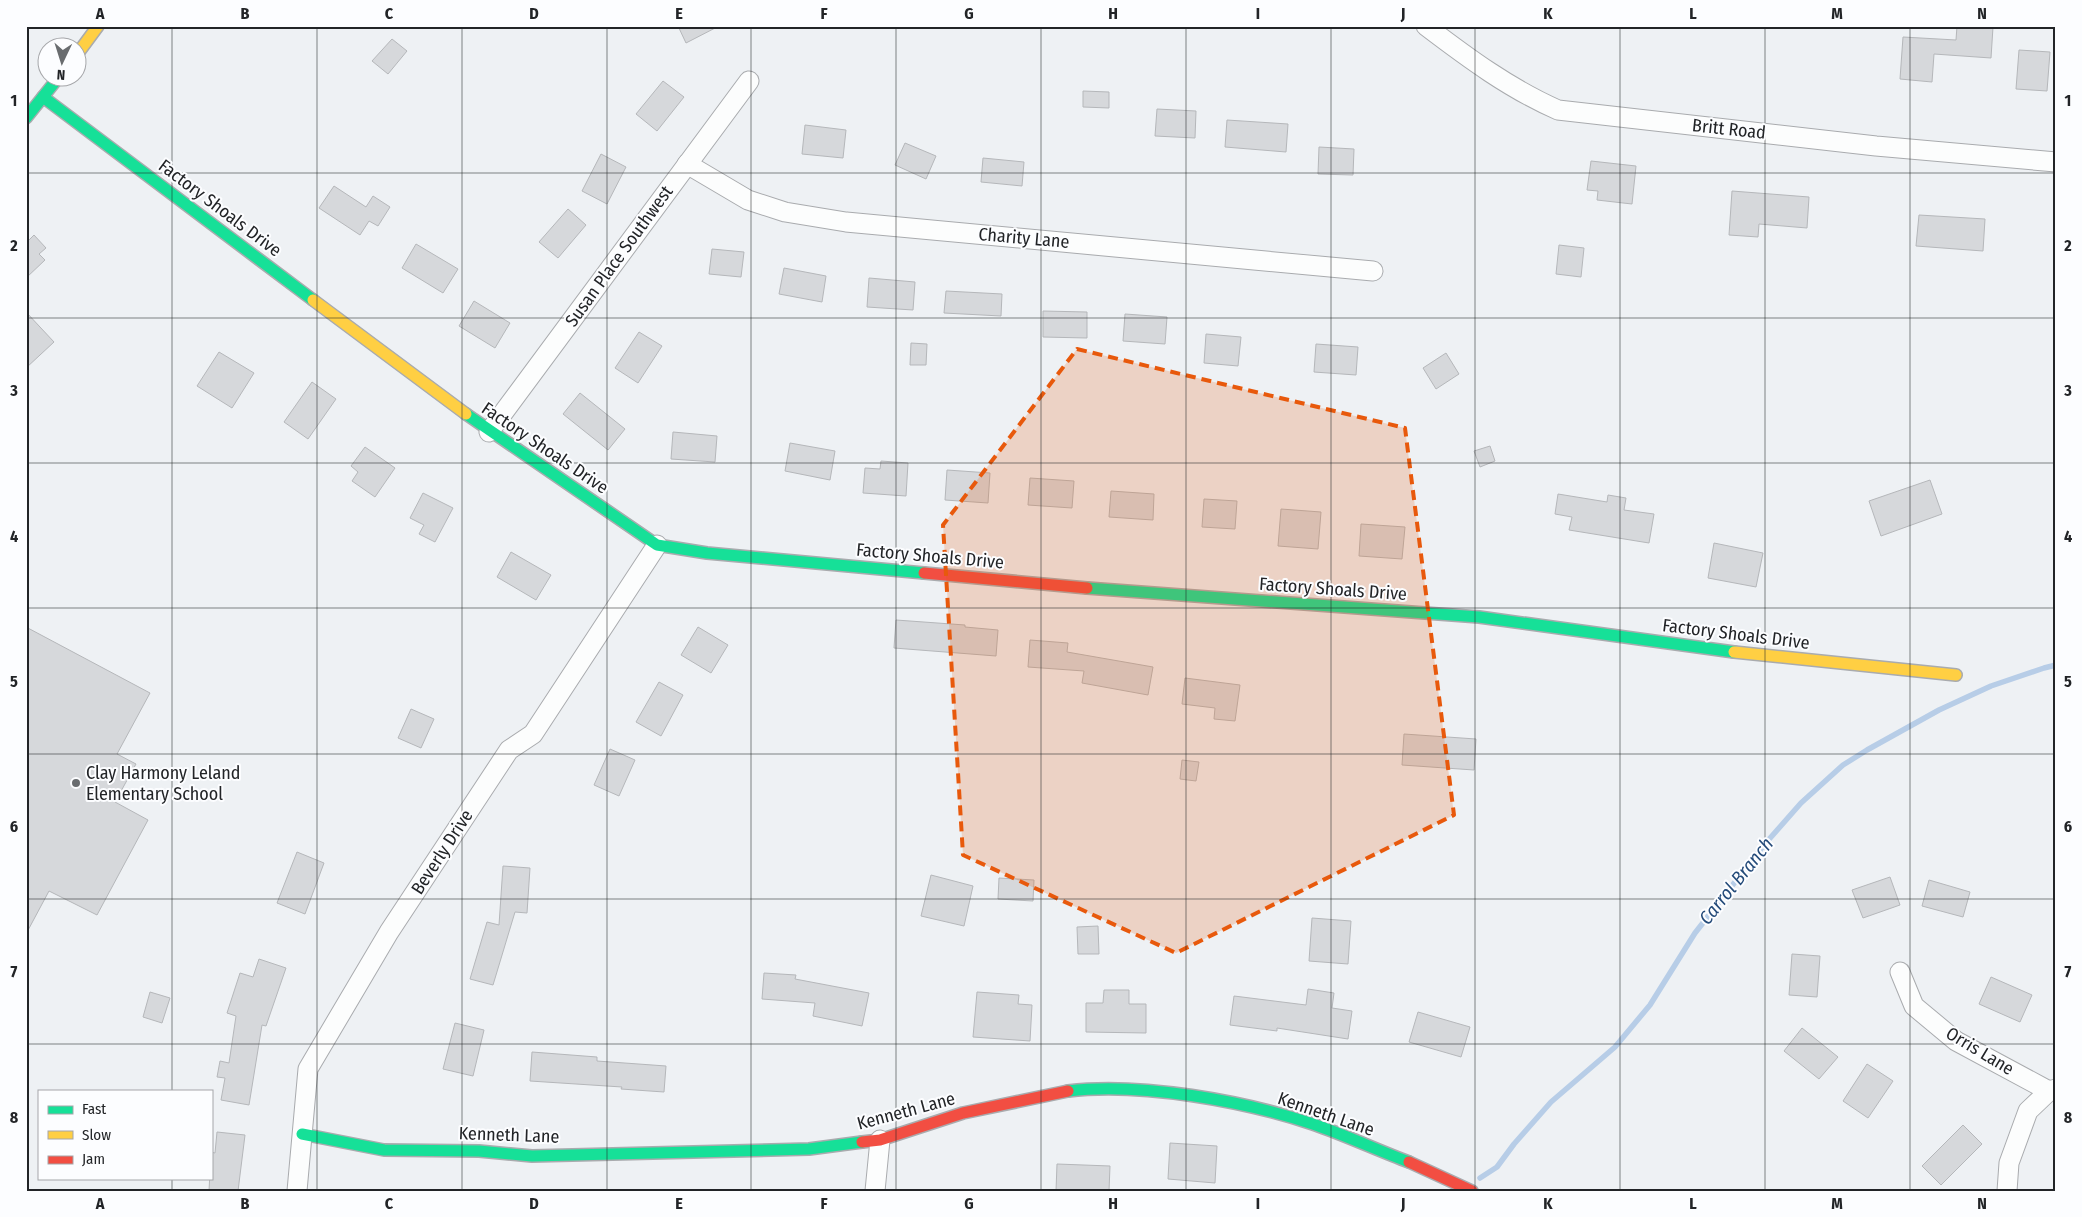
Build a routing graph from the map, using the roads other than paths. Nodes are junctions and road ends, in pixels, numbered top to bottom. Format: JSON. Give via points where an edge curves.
{"nodes":[{"id":1,"x":98,"y":26,"type":"edge"},
{"id":2,"x":1426,"y":26,"type":"edge"},
{"id":3,"x":88,"y":40,"type":"edge"},
{"id":4,"x":749,"y":80,"type":"dead end"},
{"id":5,"x":50,"y":88,"type":"edge"},
{"id":6,"x":42,"y":98,"type":"junction"},
{"id":7,"x":26,"y":118,"type":"edge"},
{"id":8,"x":2056,"y":162,"type":"edge"},
{"id":9,"x":687,"y":164,"type":"junction"},
{"id":10,"x":1373,"y":271,"type":"dead end"},
{"id":11,"x":488,"y":432,"type":"junction"},
{"id":12,"x":657,"y":545,"type":"junction"},
{"id":13,"x":1956,"y":675,"type":"dead end"},
{"id":14,"x":1900,"y":972,"type":"dead end"},
{"id":15,"x":2053,"y":1090,"type":"edge"},
{"id":16,"x":302,"y":1134,"type":"junction"},
{"id":17,"x":880,"y":1140,"type":"junction"},
{"id":18,"x":297,"y":1191,"type":"edge"},
{"id":19,"x":875,"y":1191,"type":"edge"},
{"id":20,"x":1472,"y":1191,"type":"edge"},
{"id":21,"x":2007,"y":1191,"type":"edge"}],
"edges":[{"from":1,"to":3,"type":"street"},
{"from":2,"to":8,"type":"street","name":"Britt Road","via":[[1470,60],[1535,100],[1558,110],[1876,146]]},
{"from":4,"to":9,"type":"street","name":"Susan Place Southwest"},
{"from":5,"to":6,"type":"street"},
{"from":6,"to":7,"type":"street"},
{"from":6,"to":11,"type":"street","name":"Factory Shoals Drive"},
{"from":9,"to":10,"type":"street","name":"Charity Lane","via":[[748,200],[794,214]]},
{"from":9,"to":11,"type":"street","name":"Susan Place Southwest"},
{"from":11,"to":12,"type":"street","name":"Factory Shoals Drive"},
{"from":12,"to":13,"type":"street","name":"Factory Shoals Drive","via":[[707,553],[1164,596],[1479,617],[1708,649]]},
{"from":12,"to":16,"type":"street","name":"Beverly Drive","via":[[533,734],[509,750],[389,932],[308,1069]]},
{"from":14,"to":15,"type":"street","name":"Orris Lane","via":[[1914,1006],[1949,1035]]},
{"from":15,"to":21,"type":"street","via":[[2028,1111],[2009,1163]]},
{"from":16,"to":17,"type":"street","name":"Kenneth Lane","via":[[384,1150],[479,1151],[532,1156],[809,1149]]},
{"from":16,"to":18,"type":"street","name":"Beverly Drive"},
{"from":17,"to":19,"type":"street"},
{"from":17,"to":20,"type":"street","name":"Kenneth Lane","via":[[963,1113],[1062,1092],[1094,1088],[1176,1094],[1240,1105],[1313,1124]]}]}
